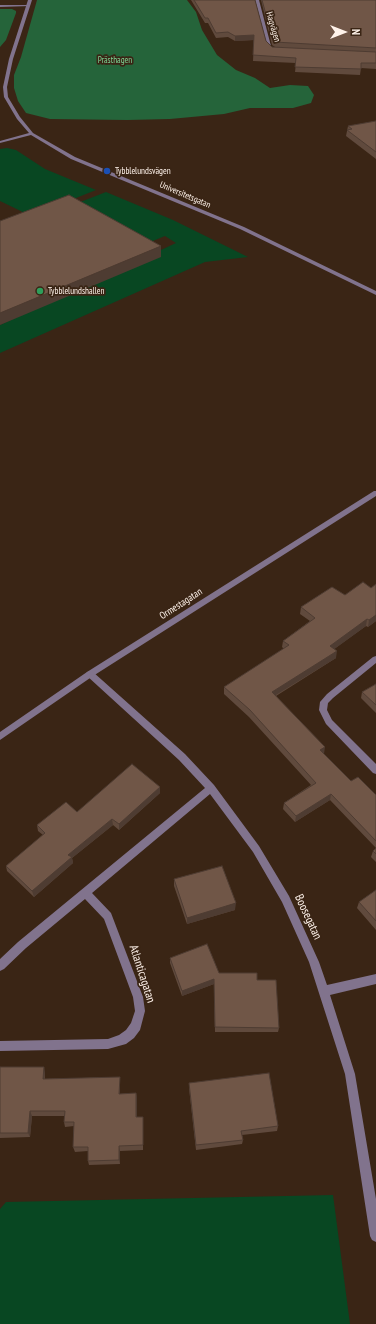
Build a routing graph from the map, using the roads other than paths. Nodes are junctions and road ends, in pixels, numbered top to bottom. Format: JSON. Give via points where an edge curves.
{"nodes":[{"id":1,"x":30,"y":0,"type":"edge"},
{"id":2,"x":257,"y":0,"type":"edge"},
{"id":3,"x":0,"y":6,"type":"edge"},
{"id":4,"x":28,"y":6,"type":"junction"},
{"id":5,"x":280,"y":52,"type":"edge"},
{"id":6,"x":32,"y":134,"type":"junction"},
{"id":7,"x":0,"y":142,"type":"edge"},
{"id":8,"x":376,"y":293,"type":"edge"},
{"id":9,"x":376,"y":493,"type":"edge"},
{"id":10,"x":376,"y":659,"type":"edge"},
{"id":11,"x":90,"y":674,"type":"junction"},
{"id":12,"x":0,"y":737,"type":"edge"},
{"id":13,"x":376,"y":770,"type":"edge"},
{"id":14,"x":211,"y":788,"type":"junction"},
{"id":15,"x":86,"y":893,"type":"junction"},
{"id":16,"x":0,"y":966,"type":"edge"},
{"id":17,"x":376,"y":979,"type":"edge"},
{"id":18,"x":324,"y":991,"type":"junction"},
{"id":19,"x":0,"y":1046,"type":"edge"},
{"id":20,"x":376,"y":1236,"type":"edge"}],
"edges":[{"from":1,"to":4,"type":"street","name":"Universitetsgatan"},
{"from":2,"to":5,"type":"street","name":"Hagvägen","via":[[269,46]]},
{"from":3,"to":4,"type":"street"},
{"from":4,"to":6,"type":"street","name":"Universitetsgatan","via":[[5,87],[6,97],[18,118]]},
{"from":6,"to":7,"type":"street"},
{"from":6,"to":8,"type":"street","name":"Universitetsgatan","via":[[73,158],[207,213]]},
{"from":9,"to":11,"type":"street","name":"Ormestagatan"},
{"from":10,"to":13,"type":"street","via":[[330,696],[324,702],[323,710],[329,722]]},
{"from":11,"to":12,"type":"street","name":"Ormestagatan"},
{"from":11,"to":14,"type":"street","name":"Boosegatan","via":[[182,757]]},
{"from":14,"to":15,"type":"street"},
{"from":14,"to":18,"type":"street","name":"Boosegatan","via":[[256,849],[286,899]]},
{"from":15,"to":16,"type":"street"},
{"from":15,"to":19,"type":"street","name":"Atlanticagatan","via":[[108,916],[138,997],[140,1011],[136,1026],[122,1040],[108,1044]]},
{"from":17,"to":18,"type":"street"},
{"from":18,"to":20,"type":"street","name":"Boosegatan","via":[[350,1074]]}]}
